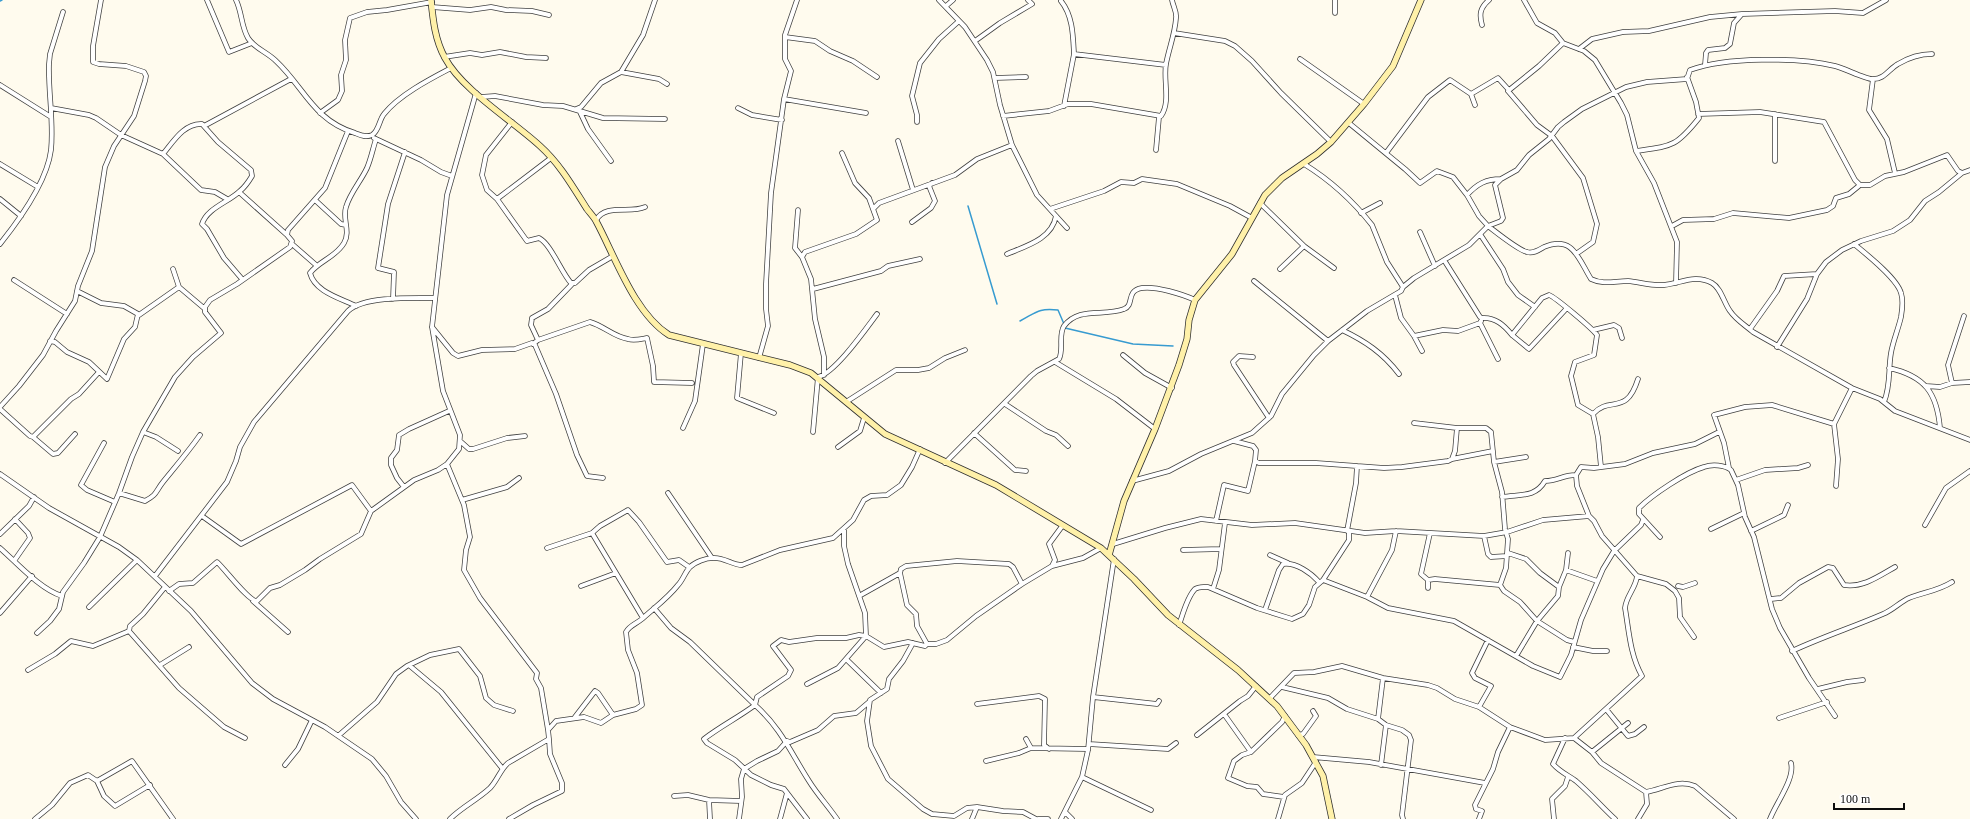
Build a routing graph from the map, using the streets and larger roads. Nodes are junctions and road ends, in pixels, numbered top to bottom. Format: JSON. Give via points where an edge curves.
{"nodes":[{"id":1,"x":101,"y":0,"type":"edge"},
{"id":2,"x":207,"y":0,"type":"edge"},
{"id":3,"x":236,"y":0,"type":"edge"},
{"id":4,"x":655,"y":0,"type":"edge"},
{"id":5,"x":797,"y":0,"type":"edge"},
{"id":6,"x":939,"y":0,"type":"edge"},
{"id":7,"x":953,"y":0,"type":"edge"},
{"id":8,"x":1028,"y":0,"type":"edge"},
{"id":9,"x":1172,"y":0,"type":"edge"},
{"id":10,"x":1335,"y":0,"type":"edge"},
{"id":11,"x":1421,"y":0,"type":"edge"},
{"id":12,"x":1488,"y":0,"type":"edge"},
{"id":13,"x":1524,"y":0,"type":"edge"},
{"id":14,"x":1886,"y":0,"type":"edge"},
{"id":15,"x":1061,"y":1,"type":"dead end"},
{"id":16,"x":432,"y":3,"type":"edge"},
{"id":17,"x":946,"y":6,"type":"junction"},
{"id":18,"x":63,"y":12,"type":"dead end"},
{"id":19,"x":1335,"y":13,"type":"dead end"},
{"id":20,"x":1742,"y":14,"type":"junction"},
{"id":21,"x":549,"y":15,"type":"dead end"},
{"id":22,"x":959,"y":21,"type":"junction"},
{"id":23,"x":1482,"y":25,"type":"dead end"},
{"id":24,"x":1174,"y":33,"type":"junction"},
{"id":25,"x":785,"y":37,"type":"junction"},
{"id":26,"x":975,"y":41,"type":"junction"},
{"id":27,"x":252,"y":43,"type":"junction"},
{"id":28,"x":1563,"y":43,"type":"junction"},
{"id":29,"x":1579,"y":49,"type":"junction"},
{"id":30,"x":1074,"y":54,"type":"junction"},
{"id":31,"x":1932,"y":54,"type":"dead end"},
{"id":32,"x":444,"y":57,"type":"junction"},
{"id":33,"x":546,"y":58,"type":"dead end"},
{"id":34,"x":1300,"y":58,"type":"dead end"},
{"id":35,"x":1166,"y":65,"type":"junction"},
{"id":36,"x":1706,"y":65,"type":"junction"},
{"id":37,"x":451,"y":68,"type":"junction"},
{"id":38,"x":621,"y":72,"type":"junction"},
{"id":39,"x":1687,"y":76,"type":"junction"},
{"id":40,"x":877,"y":77,"type":"dead end"},
{"id":41,"x":1026,"y":77,"type":"dead end"},
{"id":42,"x":291,"y":78,"type":"junction"},
{"id":43,"x":994,"y":78,"type":"junction"},
{"id":44,"x":1873,"y":79,"type":"junction"},
{"id":45,"x":667,"y":84,"type":"dead end"},
{"id":46,"x":0,"y":86,"type":"edge"},
{"id":47,"x":1508,"y":89,"type":"junction"},
{"id":48,"x":1613,"y":93,"type":"junction"},
{"id":49,"x":1471,"y":94,"type":"junction"},
{"id":50,"x":478,"y":95,"type":"junction"},
{"id":51,"x":784,"y":99,"type":"junction"},
{"id":52,"x":1364,"y":104,"type":"junction"},
{"id":53,"x":1475,"y":105,"type":"dead end"},
{"id":54,"x":1064,"y":106,"type":"junction"},
{"id":55,"x":51,"y":108,"type":"junction"},
{"id":56,"x":738,"y":108,"type":"dead end"},
{"id":57,"x":578,"y":110,"type":"junction"},
{"id":58,"x":866,"y":112,"type":"dead end"},
{"id":59,"x":320,"y":113,"type":"junction"},
{"id":60,"x":1698,"y":114,"type":"junction"},
{"id":61,"x":1775,"y":114,"type":"junction"},
{"id":62,"x":1004,"y":116,"type":"junction"},
{"id":63,"x":51,"y":117,"type":"junction"},
{"id":64,"x":1159,"y":117,"type":"junction"},
{"id":65,"x":665,"y":119,"type":"dead end"},
{"id":66,"x":782,"y":120,"type":"junction"},
{"id":67,"x":512,"y":122,"type":"junction"},
{"id":68,"x":917,"y":122,"type":"dead end"},
{"id":69,"x":1349,"y":123,"type":"junction"},
{"id":70,"x":204,"y":126,"type":"junction"},
{"id":71,"x":348,"y":131,"type":"junction"},
{"id":72,"x":121,"y":135,"type":"junction"},
{"id":73,"x":370,"y":135,"type":"junction"},
{"id":74,"x":1552,"y":136,"type":"junction"},
{"id":75,"x":376,"y":139,"type":"junction"},
{"id":76,"x":898,"y":142,"type":"dead end"},
{"id":77,"x":1331,"y":142,"type":"junction"},
{"id":78,"x":1012,"y":145,"type":"junction"},
{"id":79,"x":1156,"y":150,"type":"dead end"},
{"id":80,"x":1636,"y":151,"type":"junction"},
{"id":81,"x":405,"y":152,"type":"junction"},
{"id":82,"x":842,"y":153,"type":"dead end"},
{"id":83,"x":1386,"y":153,"type":"junction"},
{"id":84,"x":163,"y":154,"type":"junction"},
{"id":85,"x":551,"y":158,"type":"junction"},
{"id":86,"x":611,"y":161,"type":"dead end"},
{"id":87,"x":1775,"y":162,"type":"dead end"},
{"id":88,"x":0,"y":164,"type":"edge"},
{"id":89,"x":1304,"y":164,"type":"junction"},
{"id":90,"x":1970,"y":170,"type":"edge"},
{"id":91,"x":1895,"y":173,"type":"junction"},
{"id":92,"x":1962,"y":173,"type":"junction"},
{"id":93,"x":452,"y":176,"type":"junction"},
{"id":94,"x":1502,"y":179,"type":"junction"},
{"id":95,"x":932,"y":182,"type":"junction"},
{"id":96,"x":1860,"y":185,"type":"junction"},
{"id":97,"x":38,"y":187,"type":"junction"},
{"id":98,"x":913,"y":190,"type":"junction"},
{"id":99,"x":240,"y":192,"type":"junction"},
{"id":100,"x":1466,"y":195,"type":"junction"},
{"id":101,"x":0,"y":199,"type":"edge"},
{"id":102,"x":227,"y":199,"type":"junction"},
{"id":103,"x":497,"y":199,"type":"junction"},
{"id":104,"x":315,"y":200,"type":"junction"},
{"id":105,"x":1380,"y":202,"type":"dead end"},
{"id":106,"x":1260,"y":203,"type":"junction"},
{"id":107,"x":645,"y":207,"type":"dead end"},
{"id":108,"x":873,"y":209,"type":"junction"},
{"id":109,"x":1050,"y":209,"type":"junction"},
{"id":110,"x":798,"y":210,"type":"dead end"},
{"id":111,"x":1361,"y":213,"type":"junction"},
{"id":112,"x":21,"y":216,"type":"junction"},
{"id":113,"x":1056,"y":216,"type":"junction"},
{"id":114,"x":1252,"y":218,"type":"junction"},
{"id":115,"x":596,"y":220,"type":"junction"},
{"id":116,"x":912,"y":222,"type":"dead end"},
{"id":117,"x":346,"y":225,"type":"junction"},
{"id":118,"x":1488,"y":226,"type":"junction"},
{"id":119,"x":1672,"y":226,"type":"junction"},
{"id":120,"x":1066,"y":228,"type":"dead end"},
{"id":121,"x":1420,"y":232,"type":"dead end"},
{"id":122,"x":1480,"y":234,"type":"junction"},
{"id":123,"x":287,"y":235,"type":"junction"},
{"id":124,"x":0,"y":244,"type":"edge"},
{"id":125,"x":292,"y":244,"type":"junction"},
{"id":126,"x":1854,"y":244,"type":"junction"},
{"id":127,"x":1304,"y":246,"type":"junction"},
{"id":128,"x":1007,"y":254,"type":"dead end"},
{"id":129,"x":1576,"y":254,"type":"junction"},
{"id":130,"x":613,"y":256,"type":"junction"},
{"id":131,"x":802,"y":256,"type":"junction"},
{"id":132,"x":920,"y":260,"type":"dead end"},
{"id":133,"x":1444,"y":260,"type":"junction"},
{"id":134,"x":316,"y":265,"type":"junction"},
{"id":135,"x":1434,"y":266,"type":"junction"},
{"id":136,"x":1334,"y":268,"type":"dead end"},
{"id":137,"x":173,"y":269,"type":"dead end"},
{"id":138,"x":1280,"y":270,"type":"dead end"},
{"id":139,"x":1817,"y":274,"type":"junction"},
{"id":140,"x":242,"y":279,"type":"junction"},
{"id":141,"x":14,"y":280,"type":"dead end"},
{"id":142,"x":1254,"y":281,"type":"dead end"},
{"id":143,"x":1676,"y":283,"type":"junction"},
{"id":144,"x":573,"y":284,"type":"junction"},
{"id":145,"x":179,"y":287,"type":"junction"},
{"id":146,"x":1403,"y":287,"type":"junction"},
{"id":147,"x":813,"y":289,"type":"junction"},
{"id":148,"x":77,"y":291,"type":"junction"},
{"id":149,"x":1395,"y":295,"type":"junction"},
{"id":150,"x":435,"y":298,"type":"junction"},
{"id":151,"x":393,"y":299,"type":"junction"},
{"id":152,"x":1195,"y":300,"type":"junction"},
{"id":153,"x":356,"y":306,"type":"junction"},
{"id":154,"x":1535,"y":307,"type":"junction"},
{"id":155,"x":1567,"y":308,"type":"junction"},
{"id":156,"x":205,"y":309,"type":"junction"},
{"id":157,"x":67,"y":314,"type":"junction"},
{"id":158,"x":878,"y":314,"type":"dead end"},
{"id":159,"x":139,"y":315,"type":"junction"},
{"id":160,"x":1964,"y":316,"type":"dead end"},
{"id":161,"x":1481,"y":321,"type":"junction"},
{"id":162,"x":432,"y":327,"type":"junction"},
{"id":163,"x":1750,"y":329,"type":"junction"},
{"id":164,"x":1342,"y":330,"type":"junction"},
{"id":165,"x":1593,"y":330,"type":"junction"},
{"id":166,"x":1512,"y":335,"type":"junction"},
{"id":167,"x":1414,"y":336,"type":"junction"},
{"id":168,"x":1622,"y":338,"type":"dead end"},
{"id":169,"x":538,"y":340,"type":"junction"},
{"id":170,"x":50,"y":341,"type":"junction"},
{"id":171,"x":1328,"y":341,"type":"junction"},
{"id":172,"x":533,"y":344,"type":"junction"},
{"id":173,"x":703,"y":344,"type":"junction"},
{"id":174,"x":1777,"y":346,"type":"junction"},
{"id":175,"x":965,"y":350,"type":"dead end"},
{"id":176,"x":1422,"y":351,"type":"dead end"},
{"id":177,"x":741,"y":353,"type":"junction"},
{"id":178,"x":1123,"y":355,"type":"dead end"},
{"id":179,"x":1253,"y":357,"type":"dead end"},
{"id":180,"x":759,"y":358,"type":"junction"},
{"id":181,"x":1498,"y":359,"type":"dead end"},
{"id":182,"x":1055,"y":362,"type":"junction"},
{"id":183,"x":1889,"y":368,"type":"junction"},
{"id":184,"x":99,"y":372,"type":"junction"},
{"id":185,"x":1399,"y":374,"type":"dead end"},
{"id":186,"x":824,"y":375,"type":"junction"},
{"id":187,"x":818,"y":377,"type":"junction"},
{"id":188,"x":1638,"y":379,"type":"dead end"},
{"id":189,"x":1952,"y":382,"type":"junction"},
{"id":190,"x":1970,"y":382,"type":"edge"},
{"id":191,"x":692,"y":383,"type":"dead end"},
{"id":192,"x":1926,"y":386,"type":"junction"},
{"id":193,"x":1172,"y":388,"type":"junction"},
{"id":194,"x":1852,"y":388,"type":"junction"},
{"id":195,"x":846,"y":402,"type":"junction"},
{"id":196,"x":1884,"y":402,"type":"junction"},
{"id":197,"x":1004,"y":404,"type":"junction"},
{"id":198,"x":0,"y":408,"type":"edge"},
{"id":199,"x":449,"y":411,"type":"junction"},
{"id":200,"x":774,"y":413,"type":"dead end"},
{"id":201,"x":1593,"y":414,"type":"junction"},
{"id":202,"x":864,"y":418,"type":"junction"},
{"id":203,"x":1270,"y":418,"type":"junction"},
{"id":204,"x":1414,"y":423,"type":"dead end"},
{"id":205,"x":1834,"y":424,"type":"junction"},
{"id":206,"x":683,"y":428,"type":"dead end"},
{"id":207,"x":1457,"y":428,"type":"junction"},
{"id":208,"x":1940,"y":428,"type":"junction"},
{"id":209,"x":1155,"y":430,"type":"junction"},
{"id":210,"x":143,"y":432,"type":"junction"},
{"id":211,"x":813,"y":432,"type":"dead end"},
{"id":212,"x":1719,"y":432,"type":"junction"},
{"id":213,"x":974,"y":433,"type":"junction"},
{"id":214,"x":75,"y":434,"type":"dead end"},
{"id":215,"x":200,"y":435,"type":"dead end"},
{"id":216,"x":525,"y":436,"type":"dead end"},
{"id":217,"x":34,"y":437,"type":"junction"},
{"id":218,"x":1970,"y":440,"type":"edge"},
{"id":219,"x":460,"y":441,"type":"junction"},
{"id":220,"x":1234,"y":441,"type":"junction"},
{"id":221,"x":104,"y":443,"type":"dead end"},
{"id":222,"x":1068,"y":446,"type":"dead end"},
{"id":223,"x":838,"y":447,"type":"dead end"},
{"id":224,"x":920,"y":449,"type":"junction"},
{"id":225,"x":178,"y":451,"type":"dead end"},
{"id":226,"x":1493,"y":451,"type":"junction"},
{"id":227,"x":1526,"y":457,"type":"dead end"},
{"id":228,"x":1452,"y":459,"type":"junction"},
{"id":229,"x":1255,"y":461,"type":"junction"},
{"id":230,"x":1494,"y":462,"type":"junction"},
{"id":231,"x":945,"y":463,"type":"junction"},
{"id":232,"x":447,"y":464,"type":"junction"},
{"id":233,"x":1808,"y":464,"type":"dead end"},
{"id":234,"x":1357,"y":466,"type":"junction"},
{"id":235,"x":1601,"y":467,"type":"junction"},
{"id":236,"x":1729,"y":468,"type":"junction"},
{"id":237,"x":1970,"y":470,"type":"edge"},
{"id":238,"x":1026,"y":471,"type":"dead end"},
{"id":239,"x":0,"y":474,"type":"edge"},
{"id":240,"x":1576,"y":475,"type":"junction"},
{"id":241,"x":519,"y":478,"type":"dead end"},
{"id":242,"x":602,"y":478,"type":"dead end"},
{"id":243,"x":1736,"y":480,"type":"junction"},
{"id":244,"x":1131,"y":482,"type":"junction"},
{"id":245,"x":1836,"y":486,"type":"dead end"},
{"id":246,"x":404,"y":487,"type":"junction"},
{"id":247,"x":668,"y":493,"type":"dead end"},
{"id":248,"x":119,"y":494,"type":"junction"},
{"id":249,"x":34,"y":497,"type":"junction"},
{"id":250,"x":1502,"y":497,"type":"junction"},
{"id":251,"x":462,"y":500,"type":"junction"},
{"id":252,"x":114,"y":502,"type":"junction"},
{"id":253,"x":1788,"y":505,"type":"dead end"},
{"id":254,"x":371,"y":510,"type":"junction"},
{"id":255,"x":1744,"y":513,"type":"junction"},
{"id":256,"x":202,"y":516,"type":"junction"},
{"id":257,"x":1588,"y":516,"type":"junction"},
{"id":258,"x":15,"y":519,"type":"junction"},
{"id":259,"x":1643,"y":520,"type":"junction"},
{"id":260,"x":1216,"y":521,"type":"junction"},
{"id":261,"x":1225,"y":523,"type":"junction"},
{"id":262,"x":1062,"y":525,"type":"junction"},
{"id":263,"x":1925,"y":525,"type":"dead end"},
{"id":264,"x":1711,"y":529,"type":"dead end"},
{"id":265,"x":844,"y":530,"type":"junction"},
{"id":266,"x":1348,"y":531,"type":"junction"},
{"id":267,"x":1396,"y":531,"type":"junction"},
{"id":268,"x":1751,"y":531,"type":"junction"},
{"id":269,"x":1507,"y":532,"type":"junction"},
{"id":270,"x":592,"y":533,"type":"junction"},
{"id":271,"x":1430,"y":533,"type":"junction"},
{"id":272,"x":0,"y":534,"type":"edge"},
{"id":273,"x":1484,"y":536,"type":"junction"},
{"id":274,"x":100,"y":537,"type":"junction"},
{"id":275,"x":1660,"y":537,"type":"dead end"},
{"id":276,"x":1113,"y":544,"type":"junction"},
{"id":277,"x":0,"y":548,"type":"edge"},
{"id":278,"x":547,"y":548,"type":"dead end"},
{"id":279,"x":1101,"y":548,"type":"junction"},
{"id":280,"x":1221,"y":549,"type":"junction"},
{"id":281,"x":1183,"y":550,"type":"dead end"},
{"id":282,"x":1614,"y":551,"type":"junction"},
{"id":283,"x":1568,"y":553,"type":"dead end"},
{"id":284,"x":1508,"y":554,"type":"junction"},
{"id":285,"x":1270,"y":555,"type":"dead end"},
{"id":286,"x":1112,"y":557,"type":"junction"},
{"id":287,"x":712,"y":558,"type":"junction"},
{"id":288,"x":138,"y":560,"type":"junction"},
{"id":289,"x":14,"y":561,"type":"junction"},
{"id":290,"x":1289,"y":564,"type":"junction"},
{"id":291,"x":1052,"y":566,"type":"junction"},
{"id":292,"x":689,"y":567,"type":"junction"},
{"id":293,"x":1895,"y":567,"type":"dead end"},
{"id":294,"x":1566,"y":570,"type":"junction"},
{"id":295,"x":900,"y":573,"type":"junction"},
{"id":296,"x":616,"y":574,"type":"junction"},
{"id":297,"x":32,"y":576,"type":"junction"},
{"id":298,"x":155,"y":576,"type":"junction"},
{"id":299,"x":1637,"y":576,"type":"junction"},
{"id":300,"x":1428,"y":580,"type":"junction"},
{"id":301,"x":1321,"y":581,"type":"junction"},
{"id":302,"x":1597,"y":581,"type":"junction"},
{"id":303,"x":1952,"y":582,"type":"dead end"},
{"id":304,"x":1695,"y":583,"type":"dead end"},
{"id":305,"x":1022,"y":584,"type":"junction"},
{"id":306,"x":1500,"y":585,"type":"junction"},
{"id":307,"x":582,"y":586,"type":"dead end"},
{"id":308,"x":1678,"y":586,"type":"junction"},
{"id":309,"x":1559,"y":587,"type":"junction"},
{"id":310,"x":1669,"y":587,"type":"junction"},
{"id":311,"x":1428,"y":588,"type":"dead end"},
{"id":312,"x":167,"y":589,"type":"junction"},
{"id":313,"x":1213,"y":589,"type":"junction"},
{"id":314,"x":1675,"y":591,"type":"junction"},
{"id":315,"x":62,"y":596,"type":"junction"},
{"id":316,"x":859,"y":596,"type":"junction"},
{"id":317,"x":1367,"y":597,"type":"junction"},
{"id":318,"x":1771,"y":599,"type":"junction"},
{"id":319,"x":252,"y":601,"type":"junction"},
{"id":320,"x":89,"y":607,"type":"dead end"},
{"id":321,"x":654,"y":608,"type":"junction"},
{"id":322,"x":1265,"y":610,"type":"junction"},
{"id":323,"x":0,"y":613,"type":"edge"},
{"id":324,"x":642,"y":618,"type":"junction"},
{"id":325,"x":1537,"y":620,"type":"junction"},
{"id":326,"x":1179,"y":625,"type":"junction"},
{"id":327,"x":130,"y":631,"type":"junction"},
{"id":328,"x":288,"y":632,"type":"dead end"},
{"id":329,"x":37,"y":633,"type":"dead end"},
{"id":330,"x":866,"y":636,"type":"junction"},
{"id":331,"x":1694,"y":638,"type":"dead end"},
{"id":332,"x":1488,"y":640,"type":"junction"},
{"id":333,"x":913,"y":642,"type":"junction"},
{"id":334,"x":1574,"y":642,"type":"junction"},
{"id":335,"x":927,"y":644,"type":"junction"},
{"id":336,"x":189,"y":647,"type":"dead end"},
{"id":337,"x":1573,"y":647,"type":"junction"},
{"id":338,"x":1607,"y":651,"type":"dead end"},
{"id":339,"x":1792,"y":651,"type":"junction"},
{"id":340,"x":1516,"y":656,"type":"junction"},
{"id":341,"x":846,"y":659,"type":"junction"},
{"id":342,"x":160,"y":665,"type":"junction"},
{"id":343,"x":410,"y":666,"type":"junction"},
{"id":344,"x":28,"y":670,"type":"dead end"},
{"id":345,"x":1383,"y":678,"type":"junction"},
{"id":346,"x":1863,"y":680,"type":"dead end"},
{"id":347,"x":807,"y":684,"type":"dead end"},
{"id":348,"x":1256,"y":686,"type":"junction"},
{"id":349,"x":1282,"y":688,"type":"junction"},
{"id":350,"x":1818,"y":689,"type":"junction"},
{"id":351,"x":881,"y":693,"type":"junction"},
{"id":352,"x":1093,"y":697,"type":"junction"},
{"id":353,"x":1270,"y":698,"type":"junction"},
{"id":354,"x":870,"y":702,"type":"junction"},
{"id":355,"x":1159,"y":702,"type":"dead end"},
{"id":356,"x":1827,"y":702,"type":"junction"},
{"id":357,"x":978,"y":704,"type":"dead end"},
{"id":358,"x":756,"y":705,"type":"junction"},
{"id":359,"x":1479,"y":708,"type":"junction"},
{"id":360,"x":1606,"y":709,"type":"junction"},
{"id":361,"x":513,"y":710,"type":"dead end"},
{"id":362,"x":1313,"y":711,"type":"dead end"},
{"id":363,"x":1224,"y":714,"type":"junction"},
{"id":364,"x":613,"y":715,"type":"junction"},
{"id":365,"x":1284,"y":716,"type":"junction"},
{"id":366,"x":1836,"y":716,"type":"dead end"},
{"id":367,"x":575,"y":717,"type":"junction"},
{"id":368,"x":1779,"y":718,"type":"dead end"},
{"id":369,"x":1378,"y":719,"type":"junction"},
{"id":370,"x":312,"y":720,"type":"junction"},
{"id":371,"x":1628,"y":723,"type":"dead end"},
{"id":372,"x":1386,"y":725,"type":"junction"},
{"id":373,"x":1510,"y":727,"type":"junction"},
{"id":374,"x":1622,"y":727,"type":"junction"},
{"id":375,"x":1644,"y":727,"type":"dead end"},
{"id":376,"x":548,"y":730,"type":"junction"},
{"id":377,"x":1197,"y":735,"type":"dead end"},
{"id":378,"x":1298,"y":735,"type":"junction"},
{"id":379,"x":338,"y":736,"type":"junction"},
{"id":380,"x":245,"y":738,"type":"dead end"},
{"id":381,"x":1565,"y":738,"type":"junction"},
{"id":382,"x":1574,"y":738,"type":"junction"},
{"id":383,"x":549,"y":739,"type":"junction"},
{"id":384,"x":1026,"y":739,"type":"dead end"},
{"id":385,"x":787,"y":741,"type":"junction"},
{"id":386,"x":1176,"y":743,"type":"dead end"},
{"id":387,"x":1089,"y":744,"type":"junction"},
{"id":388,"x":1031,"y":748,"type":"junction"},
{"id":389,"x":1049,"y":749,"type":"junction"},
{"id":390,"x":1088,"y":750,"type":"junction"},
{"id":391,"x":1251,"y":752,"type":"junction"},
{"id":392,"x":1592,"y":752,"type":"junction"},
{"id":393,"x":1314,"y":760,"type":"junction"},
{"id":394,"x":986,"y":761,"type":"dead end"},
{"id":395,"x":1791,"y":762,"type":"dead end"},
{"id":396,"x":285,"y":765,"type":"dead end"},
{"id":397,"x":1381,"y":765,"type":"junction"},
{"id":398,"x":502,"y":768,"type":"junction"},
{"id":399,"x":744,"y":769,"type":"junction"},
{"id":400,"x":1406,"y":770,"type":"junction"},
{"id":401,"x":1082,"y":777,"type":"junction"},
{"id":402,"x":1568,"y":777,"type":"junction"},
{"id":403,"x":97,"y":781,"type":"junction"},
{"id":404,"x":1485,"y":783,"type":"junction"},
{"id":405,"x":150,"y":785,"type":"junction"},
{"id":406,"x":1646,"y":792,"type":"junction"},
{"id":407,"x":787,"y":793,"type":"junction"},
{"id":408,"x":674,"y":796,"type":"dead end"},
{"id":409,"x":1284,"y":797,"type":"junction"},
{"id":410,"x":709,"y":800,"type":"junction"},
{"id":411,"x":741,"y":801,"type":"junction"},
{"id":412,"x":977,"y":807,"type":"junction"},
{"id":413,"x":1151,"y":810,"type":"dead end"},
{"id":414,"x":1065,"y":812,"type":"junction"},
{"id":415,"x":35,"y":819,"type":"edge"},
{"id":416,"x":173,"y":819,"type":"edge"},
{"id":417,"x":416,"y":819,"type":"edge"},
{"id":418,"x":450,"y":819,"type":"edge"},
{"id":419,"x":509,"y":819,"type":"edge"},
{"id":420,"x":710,"y":819,"type":"edge"},
{"id":421,"x":739,"y":819,"type":"edge"},
{"id":422,"x":780,"y":819,"type":"edge"},
{"id":423,"x":807,"y":819,"type":"edge"},
{"id":424,"x":837,"y":819,"type":"edge"},
{"id":425,"x":972,"y":819,"type":"edge"},
{"id":426,"x":1037,"y":819,"type":"edge"},
{"id":427,"x":1048,"y":819,"type":"edge"},
{"id":428,"x":1061,"y":819,"type":"edge"},
{"id":429,"x":1072,"y":819,"type":"edge"},
{"id":430,"x":1278,"y":819,"type":"edge"},
{"id":431,"x":1332,"y":819,"type":"edge"},
{"id":432,"x":1403,"y":819,"type":"edge"},
{"id":433,"x":1479,"y":819,"type":"edge"},
{"id":434,"x":1554,"y":819,"type":"edge"},
{"id":435,"x":1615,"y":819,"type":"edge"},
{"id":436,"x":1638,"y":819,"type":"edge"},
{"id":437,"x":1734,"y":819,"type":"edge"},
{"id":438,"x":1770,"y":819,"type":"edge"}],
"edges":[{"from":1,"to":72,"type":"street","via":[[93,46],[94,62],[136,69],[144,72],[146,76],[134,116]]},
{"from":2,"to":27,"type":"street","via":[[229,52]]},
{"from":3,"to":27,"type":"street","via":[[247,36]]},
{"from":4,"to":38,"type":"street","via":[[643,36]]},
{"from":5,"to":25,"type":"street"},
{"from":6,"to":17,"type":"street"},
{"from":7,"to":17,"type":"street"},
{"from":8,"to":26,"type":"street","via":[[1032,4]]},
{"from":9,"to":24,"type":"street","via":[[1177,17]]},
{"from":10,"to":19,"type":"street"},
{"from":11,"to":52,"type":"street","via":[[1392,66]]},
{"from":12,"to":23,"type":"street","via":[[1482,6]]},
{"from":13,"to":28,"type":"street","via":[[1537,23],[1555,33]]},
{"from":14,"to":20,"type":"street","via":[[1863,13],[1835,11]]},
{"from":15,"to":30,"type":"street","via":[[1067,8],[1072,27]]},
{"from":16,"to":21,"type":"street","via":[[470,10],[491,7]]},
{"from":16,"to":32,"type":"street","via":[[436,38]]},
{"from":16,"to":59,"type":"street","via":[[367,12],[350,18],[345,40],[346,60],[341,76],[342,91],[338,100]]},
{"from":17,"to":22,"type":"street"},
{"from":18,"to":55,"type":"street","via":[[50,54]]},
{"from":20,"to":29,"type":"street","via":[[1710,17],[1649,31],[1623,32],[1589,40]]},
{"from":20,"to":36,"type":"street","via":[[1734,23],[1730,44],[1725,48],[1708,50]]},
{"from":22,"to":26,"type":"street"},
{"from":22,"to":68,"type":"street","via":[[939,39],[920,63],[912,100]]},
{"from":24,"to":35,"type":"street"},
{"from":24,"to":77,"type":"street","via":[[1225,41],[1235,46]]},
{"from":25,"to":40,"type":"street","via":[[815,41]]},
{"from":25,"to":51,"type":"street","via":[[785,59],[791,71]]},
{"from":26,"to":43,"type":"street"},
{"from":27,"to":42,"type":"street","via":[[276,60]]},
{"from":28,"to":29,"type":"street"},
{"from":28,"to":47,"type":"street","via":[[1539,66]]},
{"from":29,"to":48,"type":"street","via":[[1595,60]]},
{"from":30,"to":35,"type":"street"},
{"from":30,"to":54,"type":"street"},
{"from":31,"to":44,"type":"street","via":[[1916,56],[1897,64],[1883,76]]},
{"from":32,"to":33,"type":"street","via":[[500,52]]},
{"from":32,"to":37,"type":"street"},
{"from":34,"to":52,"type":"street"},
{"from":35,"to":64,"type":"street","via":[[1164,111]]},
{"from":36,"to":39,"type":"street","via":[[1690,70]]},
{"from":36,"to":44,"type":"street","via":[[1791,60],[1834,66]]},
{"from":37,"to":50,"type":"street"},
{"from":37,"to":73,"type":"street","via":[[419,86],[391,107],[383,114],[375,132]]},
{"from":38,"to":45,"type":"street","via":[[659,79]]},
{"from":38,"to":57,"type":"street","via":[[601,83]]},
{"from":39,"to":48,"type":"street","via":[[1684,79],[1647,82]]},
{"from":39,"to":60,"type":"street"},
{"from":41,"to":43,"type":"street"},
{"from":42,"to":59,"type":"street"},
{"from":42,"to":70,"type":"street"},
{"from":43,"to":62,"type":"street"},
{"from":44,"to":91,"type":"street","via":[[1869,110],[1887,139]]},
{"from":46,"to":63,"type":"street"},
{"from":47,"to":49,"type":"street","via":[[1498,78]]},
{"from":47,"to":74,"type":"street","via":[[1509,94],[1536,125]]},
{"from":48,"to":74,"type":"street","via":[[1582,109],[1558,126]]},
{"from":48,"to":80,"type":"street","via":[[1627,115]]},
{"from":49,"to":53,"type":"street"},
{"from":49,"to":83,"type":"street","via":[[1450,80],[1428,97]]},
{"from":50,"to":57,"type":"street"},
{"from":50,"to":67,"type":"street"},
{"from":50,"to":93,"type":"street"},
{"from":51,"to":58,"type":"street"},
{"from":51,"to":66,"type":"street"},
{"from":52,"to":69,"type":"street"},
{"from":54,"to":62,"type":"street","via":[[1049,111]]},
{"from":54,"to":64,"type":"street","via":[[1099,104]]},
{"from":55,"to":63,"type":"street"},
{"from":55,"to":72,"type":"street","via":[[89,115]]},
{"from":56,"to":66,"type":"street","via":[[752,115]]},
{"from":57,"to":65,"type":"street","via":[[603,118]]},
{"from":57,"to":86,"type":"street"},
{"from":59,"to":71,"type":"street"},
{"from":60,"to":61,"type":"street"},
{"from":60,"to":80,"type":"street","via":[[1699,118],[1677,142],[1662,148]]},
{"from":61,"to":87,"type":"street"},
{"from":61,"to":96,"type":"street","via":[[1824,122]]},
{"from":62,"to":78,"type":"street"},
{"from":63,"to":97,"type":"street","via":[[51,151],[47,168]]},
{"from":64,"to":79,"type":"street"},
{"from":66,"to":180,"type":"street","via":[[773,173],[769,226],[766,284],[768,326]]},
{"from":67,"to":85,"type":"street"},
{"from":67,"to":103,"type":"street","via":[[492,146],[484,163],[484,183],[487,190]]},
{"from":69,"to":77,"type":"street"},
{"from":69,"to":83,"type":"street"},
{"from":70,"to":84,"type":"street","via":[[193,125],[182,132]]},
{"from":70,"to":99,"type":"street","via":[[218,142],[251,170],[252,176]]},
{"from":71,"to":73,"type":"street","via":[[363,136]]},
{"from":71,"to":104,"type":"street","via":[[325,188]]},
{"from":72,"to":84,"type":"street"},
{"from":72,"to":148,"type":"street","via":[[105,166],[92,251]]},
{"from":73,"to":75,"type":"street"},
{"from":74,"to":94,"type":"street","via":[[1529,154],[1517,170]]},
{"from":74,"to":129,"type":"street","via":[[1583,178],[1597,224],[1593,242]]},
{"from":75,"to":81,"type":"street"},
{"from":75,"to":117,"type":"street","via":[[368,167],[346,207]]},
{"from":76,"to":98,"type":"street"},
{"from":77,"to":89,"type":"street"},
{"from":78,"to":95,"type":"street","via":[[977,159],[955,175]]},
{"from":78,"to":109,"type":"street","via":[[1034,190]]},
{"from":80,"to":119,"type":"street","via":[[1654,183]]},
{"from":81,"to":93,"type":"street"},
{"from":81,"to":151,"type":"street","via":[[388,204],[378,268],[394,272]]},
{"from":82,"to":108,"type":"street","via":[[855,183],[866,194]]},
{"from":83,"to":100,"type":"street","via":[[1420,183],[1437,171],[1453,177]]},
{"from":84,"to":102,"type":"street","via":[[201,190],[215,192]]},
{"from":85,"to":103,"type":"street"},
{"from":85,"to":115,"type":"street","via":[[568,178]]},
{"from":88,"to":97,"type":"street"},
{"from":89,"to":106,"type":"street","via":[[1282,178]]},
{"from":89,"to":111,"type":"street","via":[[1344,194]]},
{"from":90,"to":92,"type":"street"},
{"from":91,"to":92,"type":"street","via":[[1947,155]]},
{"from":91,"to":96,"type":"street","via":[[1870,185]]},
{"from":92,"to":126,"type":"street","via":[[1925,201],[1910,220],[1893,231]]},
{"from":93,"to":150,"type":"street","via":[[444,214]]},
{"from":94,"to":100,"type":"street","via":[[1477,184]]},
{"from":94,"to":118,"type":"street","via":[[1494,188],[1503,218]]},
{"from":95,"to":98,"type":"street"},
{"from":95,"to":116,"type":"street","via":[[929,186],[935,201],[931,208]]},
{"from":96,"to":119,"type":"street","via":[[1849,194],[1836,198],[1833,206],[1827,210],[1789,218],[1733,213],[1714,218],[1683,220]]},
{"from":97,"to":112,"type":"street"},
{"from":98,"to":108,"type":"street","via":[[880,203]]},
{"from":99,"to":102,"type":"street"},
{"from":99,"to":123,"type":"street"},
{"from":100,"to":118,"type":"street"},
{"from":101,"to":112,"type":"street"},
{"from":102,"to":140,"type":"street","via":[[204,217],[202,224],[224,258]]},
{"from":103,"to":144,"type":"street","via":[[526,241],[542,238],[564,275]]},
{"from":104,"to":117,"type":"street","via":[[341,224]]},
{"from":104,"to":123,"type":"street","via":[[288,230]]},
{"from":105,"to":111,"type":"street"},
{"from":106,"to":114,"type":"street"},
{"from":106,"to":127,"type":"street"},
{"from":107,"to":115,"type":"street","via":[[639,210],[626,208],[605,211]]},
{"from":108,"to":131,"type":"street","via":[[877,218],[875,222],[856,234],[806,252]]},
{"from":109,"to":113,"type":"street"},
{"from":109,"to":114,"type":"street","via":[[1104,191],[1120,182],[1134,183],[1142,180],[1177,184]]},
{"from":110,"to":131,"type":"street","via":[[794,241],[795,248]]},
{"from":111,"to":146,"type":"street","via":[[1372,225],[1387,262]]},
{"from":112,"to":124,"type":"street"},
{"from":113,"to":120,"type":"street"},
{"from":113,"to":128,"type":"street","via":[[1052,228],[1039,240]]},
{"from":114,"to":152,"type":"street","via":[[1232,254]]},
{"from":115,"to":130,"type":"street"},
{"from":117,"to":134,"type":"street","via":[[348,233],[344,243],[324,263]]},
{"from":118,"to":122,"type":"street"},
{"from":118,"to":129,"type":"street","via":[[1528,253],[1558,242],[1569,246]]},
{"from":119,"to":143,"type":"street","via":[[1677,242]]},
{"from":121,"to":135,"type":"street"},
{"from":122,"to":133,"type":"street","via":[[1469,245]]},
{"from":122,"to":154,"type":"street","via":[[1503,269],[1508,282],[1518,295]]},
{"from":123,"to":125,"type":"street"},
{"from":125,"to":134,"type":"street"},
{"from":125,"to":140,"type":"street"},
{"from":126,"to":139,"type":"street","via":[[1826,262]]},
{"from":126,"to":183,"type":"street","via":[[1887,272],[1901,293],[1901,317]]},
{"from":127,"to":136,"type":"street"},
{"from":127,"to":138,"type":"street"},
{"from":129,"to":143,"type":"street","via":[[1591,279],[1595,281],[1628,281],[1648,285]]},
{"from":130,"to":144,"type":"street","via":[[589,270]]},
{"from":130,"to":173,"type":"street","via":[[638,302],[655,324],[669,335]]},
{"from":131,"to":147,"type":"street","via":[[812,279]]},
{"from":132,"to":147,"type":"street","via":[[888,266],[881,271]]},
{"from":133,"to":135,"type":"street"},
{"from":133,"to":161,"type":"street"},
{"from":134,"to":153,"type":"street","via":[[310,273],[321,290]]},
{"from":135,"to":146,"type":"street"},
{"from":137,"to":145,"type":"street"},
{"from":139,"to":163,"type":"street","via":[[1784,276],[1777,291]]},
{"from":139,"to":174,"type":"street","via":[[1807,299]]},
{"from":140,"to":156,"type":"street","via":[[210,300]]},
{"from":141,"to":157,"type":"street"},
{"from":142,"to":171,"type":"street"},
{"from":143,"to":163,"type":"street","via":[[1699,278],[1713,284],[1730,312]]},
{"from":144,"to":169,"type":"street","via":[[548,309],[532,318],[531,325]]},
{"from":145,"to":156,"type":"street"},
{"from":145,"to":159,"type":"street"},
{"from":146,"to":149,"type":"street"},
{"from":147,"to":186,"type":"street","via":[[815,319],[824,357]]},
{"from":148,"to":157,"type":"street","via":[[75,301]]},
{"from":148,"to":159,"type":"street","via":[[101,303],[124,306]]},
{"from":149,"to":164,"type":"street","via":[[1367,311]]},
{"from":149,"to":167,"type":"street","via":[[1400,318]]},
{"from":150,"to":151,"type":"street"},
{"from":150,"to":162,"type":"street"},
{"from":151,"to":153,"type":"street"},
{"from":152,"to":182,"type":"street","via":[[1181,294],[1150,288],[1136,289],[1132,292],[1126,308],[1086,313],[1076,316],[1065,325],[1060,356]]},
{"from":152,"to":193,"type":"street","via":[[1185,348]]},
{"from":153,"to":256,"type":"street","via":[[348,311],[254,422],[240,447],[227,482]]},
{"from":154,"to":155,"type":"street","via":[[1542,298],[1549,295]]},
{"from":154,"to":166,"type":"street"},
{"from":155,"to":165,"type":"street"},
{"from":155,"to":166,"type":"street","via":[[1529,349]]},
{"from":156,"to":210,"type":"street","via":[[209,319],[221,333],[174,377]]},
{"from":157,"to":170,"type":"street"},
{"from":158,"to":186,"type":"street","via":[[840,360]]},
{"from":159,"to":184,"type":"street","via":[[133,331],[124,339],[109,376],[106,379]]},
{"from":160,"to":189,"type":"street","via":[[1948,365]]},
{"from":161,"to":166,"type":"street","via":[[1490,317],[1503,325]]},
{"from":161,"to":167,"type":"street","via":[[1458,331],[1443,330]]},
{"from":161,"to":181,"type":"street"},
{"from":162,"to":172,"type":"street","via":[[453,354],[458,356],[482,350],[510,350]]},
{"from":162,"to":199,"type":"street"},
{"from":163,"to":174,"type":"street"},
{"from":164,"to":171,"type":"street"},
{"from":164,"to":185,"type":"street","via":[[1381,353]]},
{"from":165,"to":168,"type":"street","via":[[1614,325],[1619,328]]},
{"from":165,"to":201,"type":"street","via":[[1597,335],[1594,355],[1575,362],[1571,376],[1578,405]]},
{"from":167,"to":176,"type":"street"},
{"from":169,"to":172,"type":"street"},
{"from":169,"to":191,"type":"street","via":[[590,322],[598,324],[629,340],[647,338],[654,366],[654,382]]},
{"from":170,"to":184,"type":"street","via":[[89,362]]},
{"from":170,"to":198,"type":"street","via":[[20,386]]},
{"from":171,"to":203,"type":"street","via":[[1282,394]]},
{"from":172,"to":242,"type":"street","via":[[538,350],[556,394],[576,455],[588,476]]},
{"from":173,"to":177,"type":"street"},
{"from":173,"to":206,"type":"street","via":[[695,401]]},
{"from":174,"to":194,"type":"street"},
{"from":175,"to":195,"type":"street","via":[[929,368],[896,370]]},
{"from":177,"to":180,"type":"street"},
{"from":177,"to":200,"type":"street","via":[[737,398]]},
{"from":178,"to":193,"type":"street","via":[[1145,373]]},
{"from":179,"to":203,"type":"street","via":[[1239,356],[1234,365]]},
{"from":180,"to":187,"type":"street","via":[[790,365]]},
{"from":182,"to":197,"type":"street","via":[[1037,371]]},
{"from":182,"to":209,"type":"street","via":[[1116,399]]},
{"from":183,"to":192,"type":"street","via":[[1898,370]]},
{"from":183,"to":196,"type":"street","via":[[1889,391]]},
{"from":184,"to":217,"type":"street"},
{"from":186,"to":187,"type":"street"},
{"from":187,"to":195,"type":"street"},
{"from":187,"to":211,"type":"street"},
{"from":188,"to":201,"type":"street","via":[[1633,394],[1622,403],[1600,407]]},
{"from":189,"to":190,"type":"street"},
{"from":189,"to":192,"type":"street","via":[[1940,387]]},
{"from":192,"to":208,"type":"street","via":[[1938,409]]},
{"from":193,"to":209,"type":"street"},
{"from":194,"to":196,"type":"street","via":[[1869,393]]},
{"from":194,"to":205,"type":"street"},
{"from":195,"to":202,"type":"street"},
{"from":196,"to":208,"type":"street","via":[[1895,411]]},
{"from":197,"to":213,"type":"street"},
{"from":197,"to":222,"type":"street","via":[[1046,431],[1056,434]]},
{"from":198,"to":217,"type":"street"},
{"from":199,"to":219,"type":"street","via":[[457,425]]},
{"from":199,"to":246,"type":"street","via":[[399,435],[391,465]]},
{"from":201,"to":235,"type":"street"},
{"from":202,"to":223,"type":"street","via":[[860,431]]},
{"from":202,"to":224,"type":"street","via":[[885,434]]},
{"from":203,"to":220,"type":"street","via":[[1252,433]]},
{"from":204,"to":207,"type":"street"},
{"from":205,"to":212,"type":"street","via":[[1772,404],[1714,415]]},
{"from":205,"to":245,"type":"street","via":[[1838,459]]},
{"from":207,"to":226,"type":"street","via":[[1489,430]]},
{"from":207,"to":228,"type":"street"},
{"from":208,"to":218,"type":"street"},
{"from":209,"to":244,"type":"street"},
{"from":210,"to":225,"type":"street"},
{"from":210,"to":248,"type":"street"},
{"from":212,"to":235,"type":"street","via":[[1694,444],[1654,453],[1625,464]]},
{"from":212,"to":236,"type":"street"},
{"from":213,"to":231,"type":"street"},
{"from":213,"to":238,"type":"street","via":[[1014,470]]},
{"from":214,"to":217,"type":"street","via":[[53,454]]},
{"from":215,"to":248,"type":"street","via":[[180,464],[162,483],[155,496],[145,502]]},
{"from":216,"to":219,"type":"street","via":[[507,438],[473,449],[469,449]]},
{"from":219,"to":232,"type":"street","via":[[459,449]]},
{"from":220,"to":229,"type":"street","via":[[1253,446],[1256,450]]},
{"from":220,"to":244,"type":"street","via":[[1200,454],[1169,471]]},
{"from":221,"to":252,"type":"street","via":[[81,485]]},
{"from":224,"to":231,"type":"street"},
{"from":224,"to":265,"type":"street","via":[[901,485],[887,495],[871,496],[864,500]]},
{"from":226,"to":228,"type":"street"},
{"from":226,"to":230,"type":"street"},
{"from":227,"to":230,"type":"street"},
{"from":228,"to":234,"type":"street","via":[[1402,467]]},
{"from":229,"to":234,"type":"street"},
{"from":229,"to":260,"type":"street","via":[[1248,491],[1224,485]]},
{"from":230,"to":250,"type":"street","via":[[1500,476]]},
{"from":231,"to":262,"type":"street","via":[[996,485]]},
{"from":232,"to":246,"type":"street"},
{"from":232,"to":251,"type":"street"},
{"from":233,"to":243,"type":"street","via":[[1798,468],[1765,470]]},
{"from":234,"to":266,"type":"street"},
{"from":235,"to":240,"type":"street","via":[[1581,467]]},
{"from":236,"to":243,"type":"street"},
{"from":236,"to":259,"type":"street","via":[[1714,465],[1704,467],[1657,493],[1639,508]]},
{"from":237,"to":263,"type":"street","via":[[1946,488]]},
{"from":239,"to":249,"type":"street"},
{"from":240,"to":250,"type":"street","via":[[1566,475],[1556,481],[1545,481],[1534,493]]},
{"from":240,"to":257,"type":"street","via":[[1577,486]]},
{"from":241,"to":251,"type":"street","via":[[507,487]]},
{"from":243,"to":255,"type":"street"},
{"from":244,"to":276,"type":"street"},
{"from":246,"to":254,"type":"street"},
{"from":247,"to":287,"type":"street"},
{"from":248,"to":252,"type":"street"},
{"from":249,"to":258,"type":"street","via":[[29,506]]},
{"from":249,"to":274,"type":"street"},
{"from":250,"to":269,"type":"street"},
{"from":251,"to":376,"type":"street","via":[[470,539],[464,570],[480,598],[537,673],[536,679],[542,688]]},
{"from":252,"to":274,"type":"street"},
{"from":253,"to":268,"type":"street","via":[[1784,515]]},
{"from":254,"to":256,"type":"street","via":[[352,485],[241,544]]},
{"from":254,"to":319,"type":"street","via":[[361,534]]},
{"from":255,"to":264,"type":"street"},
{"from":255,"to":268,"type":"street"},
{"from":256,"to":298,"type":"street"},
{"from":257,"to":269,"type":"street","via":[[1544,520]]},
{"from":257,"to":282,"type":"street"},
{"from":258,"to":272,"type":"street"},
{"from":258,"to":289,"type":"street","via":[[30,538]]},
{"from":259,"to":275,"type":"street"},
{"from":259,"to":282,"type":"street"},
{"from":260,"to":261,"type":"street"},
{"from":260,"to":276,"type":"street","via":[[1195,520]]},
{"from":261,"to":266,"type":"street","via":[[1296,523]]},
{"from":261,"to":280,"type":"street"},
{"from":262,"to":279,"type":"street"},
{"from":262,"to":291,"type":"street","via":[[1049,544],[1055,560]]},
{"from":265,"to":287,"type":"street","via":[[829,540],[780,550],[742,565]]},
{"from":265,"to":316,"type":"street","via":[[848,564]]},
{"from":266,"to":267,"type":"street","via":[[1365,534]]},
{"from":266,"to":301,"type":"street","via":[[1349,540]]},
{"from":267,"to":271,"type":"street"},
{"from":267,"to":317,"type":"street","via":[[1392,550]]},
{"from":268,"to":318,"type":"street"},
{"from":269,"to":273,"type":"street"},
{"from":269,"to":284,"type":"street"},
{"from":270,"to":278,"type":"street"},
{"from":270,"to":292,"type":"street","via":[[628,510],[667,562],[679,560]]},
{"from":270,"to":296,"type":"street"},
{"from":271,"to":273,"type":"street"},
{"from":271,"to":300,"type":"street","via":[[1421,574]]},
{"from":273,"to":284,"type":"street","via":[[1491,557]]},
{"from":274,"to":288,"type":"street"},
{"from":274,"to":315,"type":"street"},
{"from":276,"to":286,"type":"street"},
{"from":277,"to":289,"type":"street"},
{"from":279,"to":286,"type":"street"},
{"from":279,"to":291,"type":"street","via":[[1083,558]]},
{"from":280,"to":281,"type":"street"},
{"from":280,"to":313,"type":"street","via":[[1219,570]]},
{"from":282,"to":299,"type":"street"},
{"from":282,"to":302,"type":"street"},
{"from":283,"to":294,"type":"street"},
{"from":284,"to":306,"type":"street"},
{"from":284,"to":309,"type":"street","via":[[1526,559]]},
{"from":285,"to":290,"type":"street"},
{"from":286,"to":326,"type":"street"},
{"from":286,"to":352,"type":"street"},
{"from":287,"to":292,"type":"street"},
{"from":288,"to":298,"type":"street"},
{"from":288,"to":320,"type":"street"},
{"from":289,"to":297,"type":"street"},
{"from":290,"to":301,"type":"street"},
{"from":290,"to":322,"type":"street","via":[[1283,564],[1279,570]]},
{"from":291,"to":305,"type":"street"},
{"from":292,"to":321,"type":"street","via":[[677,586]]},
{"from":293,"to":318,"type":"street","via":[[1853,587],[1844,586],[1833,568],[1828,567],[1780,598]]},
{"from":294,"to":302,"type":"street"},
{"from":294,"to":309,"type":"street"},
{"from":295,"to":305,"type":"street","via":[[906,566],[928,563],[990,562],[1011,565]]},
{"from":295,"to":316,"type":"street"},
{"from":295,"to":335,"type":"street","via":[[907,605],[916,614],[917,626]]},
{"from":296,"to":307,"type":"street"},
{"from":296,"to":324,"type":"street"},
{"from":297,"to":315,"type":"street"},
{"from":297,"to":323,"type":"street"},
{"from":298,"to":312,"type":"street"},
{"from":299,"to":310,"type":"street","via":[[1658,581]]},
{"from":299,"to":360,"type":"street","via":[[1625,608],[1633,656],[1642,676]]},
{"from":300,"to":306,"type":"street"},
{"from":300,"to":311,"type":"street"},
{"from":301,"to":317,"type":"street"},
{"from":301,"to":322,"type":"street","via":[[1315,587],[1309,605],[1297,618],[1292,619]]},
{"from":302,"to":334,"type":"street"},
{"from":303,"to":339,"type":"street","via":[[1906,600],[1893,610],[1868,621]]},
{"from":304,"to":308,"type":"street"},
{"from":305,"to":335,"type":"street","via":[[947,640]]},
{"from":306,"to":325,"type":"street"},
{"from":308,"to":310,"type":"street"},
{"from":308,"to":314,"type":"street"},
{"from":309,"to":325,"type":"street","via":[[1558,596]]},
{"from":310,"to":314,"type":"street"},
{"from":312,"to":319,"type":"street","via":[[179,584],[193,583],[217,562]]},
{"from":312,"to":327,"type":"street","via":[[130,626]]},
{"from":312,"to":370,"type":"street","via":[[191,611],[252,683],[273,699]]},
{"from":313,"to":322,"type":"street"},
{"from":313,"to":326,"type":"street","via":[[1196,589]]},
{"from":314,"to":331,"type":"street","via":[[1679,598],[1680,617]]},
{"from":315,"to":329,"type":"street","via":[[59,609]]},
{"from":316,"to":330,"type":"street"},
{"from":317,"to":332,"type":"street","via":[[1398,611],[1447,618]]},
{"from":318,"to":339,"type":"street","via":[[1772,609]]},
{"from":319,"to":328,"type":"street"},
{"from":321,"to":324,"type":"street"},
{"from":321,"to":358,"type":"street","via":[[672,628]]},
{"from":324,"to":364,"type":"street","via":[[630,626],[625,636],[637,673],[642,705]]},
{"from":325,"to":334,"type":"street","via":[[1547,629]]},
{"from":325,"to":340,"type":"street"},
{"from":326,"to":348,"type":"street"},
{"from":327,"to":342,"type":"street"},
{"from":327,"to":344,"type":"street","via":[[94,646],[71,641]]},
{"from":330,"to":333,"type":"street","via":[[884,647]]},
{"from":330,"to":341,"type":"street"},
{"from":330,"to":358,"type":"street","via":[[859,634],[846,638],[789,642],[781,640],[773,646],[791,670],[788,676],[757,697]]},
{"from":332,"to":340,"type":"street"},
{"from":332,"to":359,"type":"street","via":[[1472,673],[1475,678],[1491,686]]},
{"from":333,"to":335,"type":"street","via":[[926,646]]},
{"from":333,"to":351,"type":"street","via":[[889,679],[887,688]]},
{"from":334,"to":337,"type":"street"},
{"from":336,"to":342,"type":"street"},
{"from":337,"to":338,"type":"street"},
{"from":337,"to":340,"type":"street","via":[[1560,677]]},
{"from":339,"to":350,"type":"street"},
{"from":341,"to":347,"type":"street","via":[[834,671]]},
{"from":341,"to":351,"type":"street"},
{"from":342,"to":380,"type":"street","via":[[179,688],[204,710],[224,727]]},
{"from":343,"to":361,"type":"street","via":[[430,655],[459,649],[480,676],[486,698],[494,705]]},
{"from":343,"to":379,"type":"street","via":[[396,674],[379,699]]},
{"from":343,"to":398,"type":"street","via":[[441,692]]},
{"from":345,"to":349,"type":"street","via":[[1342,666],[1294,673]]},
{"from":345,"to":359,"type":"street","via":[[1428,685],[1454,699]]},
{"from":345,"to":369,"type":"street"},
{"from":346,"to":350,"type":"street"},
{"from":348,"to":353,"type":"street"},
{"from":348,"to":363,"type":"street","via":[[1248,696]]},
{"from":349,"to":353,"type":"street"},
{"from":349,"to":369,"type":"street","via":[[1328,698],[1347,710]]},
{"from":350,"to":356,"type":"street"},
{"from":351,"to":354,"type":"street"},
{"from":352,"to":355,"type":"street","via":[[1157,704]]},
{"from":352,"to":387,"type":"street"},
{"from":353,"to":365,"type":"street"},
{"from":354,"to":385,"type":"street","via":[[856,713],[834,716],[818,730]]},
{"from":354,"to":412,"type":"street","via":[[867,721],[871,746],[888,779],[932,814],[954,816],[967,808]]},
{"from":356,"to":366,"type":"street"},
{"from":356,"to":368,"type":"street"},
{"from":357,"to":389,"type":"street","via":[[1039,696],[1045,699],[1044,745]]},
{"from":358,"to":385,"type":"street","via":[[769,716]]},
{"from":358,"to":399,"type":"street","via":[[704,739]]},
{"from":359,"to":373,"type":"street"},
{"from":360,"to":374,"type":"street"},
{"from":360,"to":382,"type":"street"},
{"from":362,"to":378,"type":"street","via":[[1316,716],[1304,734]]},
{"from":363,"to":377,"type":"street"},
{"from":363,"to":391,"type":"street"},
{"from":364,"to":367,"type":"street","via":[[601,723],[584,717]]},
{"from":364,"to":367,"type":"street","via":[[595,691]]},
{"from":365,"to":378,"type":"street"},
{"from":365,"to":391,"type":"street","via":[[1282,722]]},
{"from":367,"to":376,"type":"street","via":[[560,719]]},
{"from":369,"to":372,"type":"street"},
{"from":370,"to":379,"type":"street"},
{"from":370,"to":396,"type":"street","via":[[298,749]]},
{"from":371,"to":374,"type":"street"},
{"from":372,"to":397,"type":"street"},
{"from":372,"to":400,"type":"street","via":[[1409,735],[1411,747]]},
{"from":373,"to":381,"type":"street","via":[[1545,740]]},
{"from":373,"to":404,"type":"street"},
{"from":374,"to":375,"type":"street","via":[[1628,736]]},
{"from":374,"to":392,"type":"street"},
{"from":376,"to":383,"type":"street"},
{"from":378,"to":393,"type":"street"},
{"from":379,"to":417,"type":"street","via":[[372,759],[386,776],[401,802]]},
{"from":381,"to":382,"type":"street"},
{"from":381,"to":402,"type":"street","via":[[1554,764]]},
{"from":382,"to":392,"type":"street"},
{"from":383,"to":398,"type":"street"},
{"from":383,"to":419,"type":"street","via":[[550,754],[562,783],[562,792]]},
{"from":384,"to":388,"type":"street"},
{"from":385,"to":399,"type":"street","via":[[778,751]]},
{"from":385,"to":424,"type":"street","via":[[809,782]]},
{"from":386,"to":387,"type":"street","via":[[1168,749]]},
{"from":387,"to":390,"type":"street"},
{"from":388,"to":389,"type":"street"},
{"from":388,"to":394,"type":"street"},
{"from":389,"to":390,"type":"street"},
{"from":390,"to":401,"type":"street"},
{"from":391,"to":409,"type":"street","via":[[1234,761],[1228,778],[1247,786],[1257,787],[1263,794]]},
{"from":392,"to":406,"type":"street","via":[[1601,763]]},
{"from":393,"to":397,"type":"street","via":[[1334,758]]},
{"from":393,"to":409,"type":"street","via":[[1302,783]]},
{"from":393,"to":431,"type":"street","via":[[1323,776]]},
{"from":395,"to":438,"type":"street","via":[[1788,781]]},
{"from":397,"to":400,"type":"street"},
{"from":398,"to":418,"type":"street","via":[[490,788]]},
{"from":399,"to":407,"type":"street","via":[[771,785],[784,789]]},
{"from":399,"to":411,"type":"street","via":[[741,779]]},
{"from":400,"to":404,"type":"street"},
{"from":400,"to":432,"type":"street"},
{"from":401,"to":413,"type":"street"},
{"from":401,"to":414,"type":"street"},
{"from":402,"to":434,"type":"street","via":[[1565,786],[1552,799]]},
{"from":402,"to":435,"type":"street","via":[[1576,781]]},
{"from":403,"to":405,"type":"street","via":[[132,761]]},
{"from":403,"to":405,"type":"street","via":[[104,796],[115,806]]},
{"from":403,"to":415,"type":"street","via":[[88,775],[70,783]]},
{"from":404,"to":433,"type":"street","via":[[1475,805],[1476,809],[1482,811]]},
{"from":405,"to":416,"type":"street"},
{"from":406,"to":436,"type":"street","via":[[1647,804]]},
{"from":406,"to":437,"type":"street","via":[[1673,784],[1688,783],[1701,789]]},
{"from":407,"to":422,"type":"street"},
{"from":407,"to":423,"type":"street"},
{"from":408,"to":410,"type":"street","via":[[688,795]]},
{"from":409,"to":430,"type":"street"},
{"from":410,"to":411,"type":"street"},
{"from":410,"to":420,"type":"street"},
{"from":411,"to":421,"type":"street"},
{"from":412,"to":425,"type":"street"},
{"from":412,"to":426,"type":"street","via":[[1023,812]]},
{"from":414,"to":428,"type":"street"},
{"from":414,"to":429,"type":"street"},
{"from":426,"to":427,"type":"street"}]}
